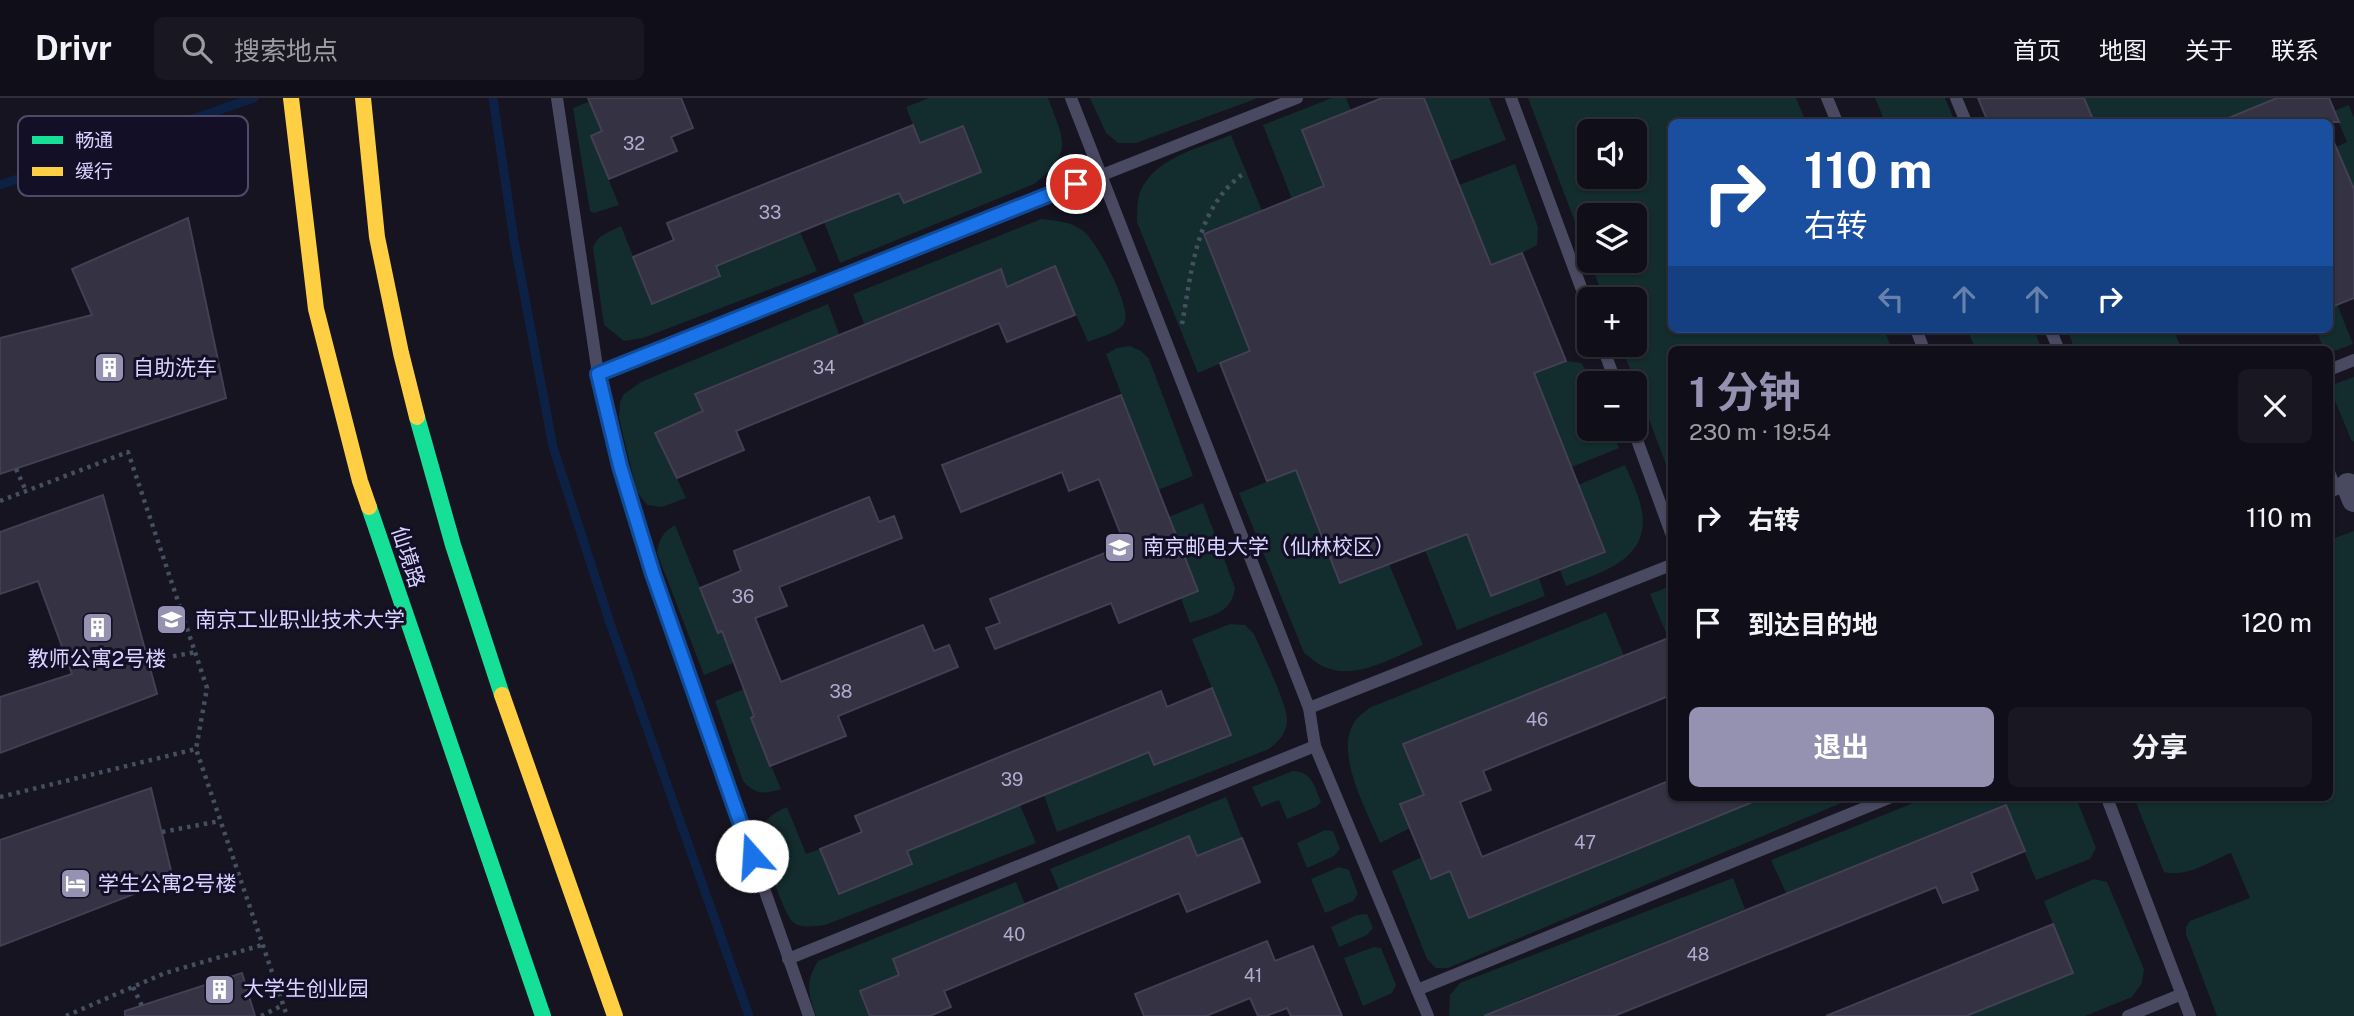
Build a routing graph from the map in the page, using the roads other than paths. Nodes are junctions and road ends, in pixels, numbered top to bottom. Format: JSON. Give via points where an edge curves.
{"nodes":[{"id":1,"x":291,"y":98,"type":"edge"},
{"id":2,"x":363,"y":98,"type":"edge"},
{"id":3,"x":557,"y":98,"type":"edge"},
{"id":4,"x":1071,"y":98,"type":"edge"},
{"id":5,"x":1297,"y":98,"type":"edge"},
{"id":6,"x":1511,"y":98,"type":"edge"},
{"id":7,"x":1827,"y":98,"type":"edge"},
{"id":8,"x":1956,"y":98,"type":"edge"},
{"id":9,"x":1836,"y":119,"type":"edge"},
{"id":10,"x":1965,"y":119,"type":"edge"},
{"id":11,"x":1101,"y":174,"type":"junction"},
{"id":12,"x":1581,"y":287,"type":"edge"},
{"id":13,"x":2354,"y":360,"type":"edge"},
{"id":14,"x":2333,"y":368,"type":"edge"},
{"id":15,"x":598,"y":374,"type":"junction"},
{"id":16,"x":1637,"y":441,"type":"edge"},
{"id":17,"x":1668,"y":525,"type":"edge"},
{"id":18,"x":1668,"y":566,"type":"edge"},
{"id":19,"x":1310,"y":708,"type":"junction"},
{"id":20,"x":1315,"y":747,"type":"junction"},
{"id":21,"x":1882,"y":801,"type":"edge"},
{"id":22,"x":2108,"y":801,"type":"edge"},
{"id":23,"x":788,"y":958,"type":"junction"},
{"id":24,"x":1417,"y":990,"type":"junction"},
{"id":25,"x":2182,"y":994,"type":"junction"},
{"id":26,"x":543,"y":1016,"type":"edge"},
{"id":27,"x":615,"y":1016,"type":"edge"},
{"id":28,"x":808,"y":1016,"type":"edge"},
{"id":29,"x":1428,"y":1016,"type":"edge"},
{"id":30,"x":2128,"y":1016,"type":"edge"},
{"id":31,"x":2190,"y":1016,"type":"edge"}],
"edges":[{"from":1,"to":26,"type":"main road","name":"仙境路","via":[[316,309],[360,481]]},
{"from":2,"to":27,"type":"main road","via":[[380,254],[444,516]]},
{"from":3,"to":15,"type":"lane"},
{"from":4,"to":11,"type":"lane"},
{"from":5,"to":11,"type":"lane"},
{"from":6,"to":12,"type":"lane"},
{"from":7,"to":9,"type":"lane"},
{"from":8,"to":10,"type":"lane"},
{"from":11,"to":15,"type":"lane"},
{"from":11,"to":19,"type":"lane"},
{"from":13,"to":14,"type":"lane"},
{"from":15,"to":23,"type":"lane","via":[[653,574]]},
{"from":16,"to":17,"type":"lane"},
{"from":18,"to":19,"type":"lane"},
{"from":19,"to":20,"type":"lane"},
{"from":20,"to":23,"type":"lane"},
{"from":20,"to":24,"type":"lane"},
{"from":21,"to":24,"type":"lane"},
{"from":22,"to":25,"type":"lane"},
{"from":23,"to":28,"type":"lane"},
{"from":24,"to":29,"type":"lane"},
{"from":25,"to":30,"type":"lane"},
{"from":25,"to":31,"type":"lane"}]}
